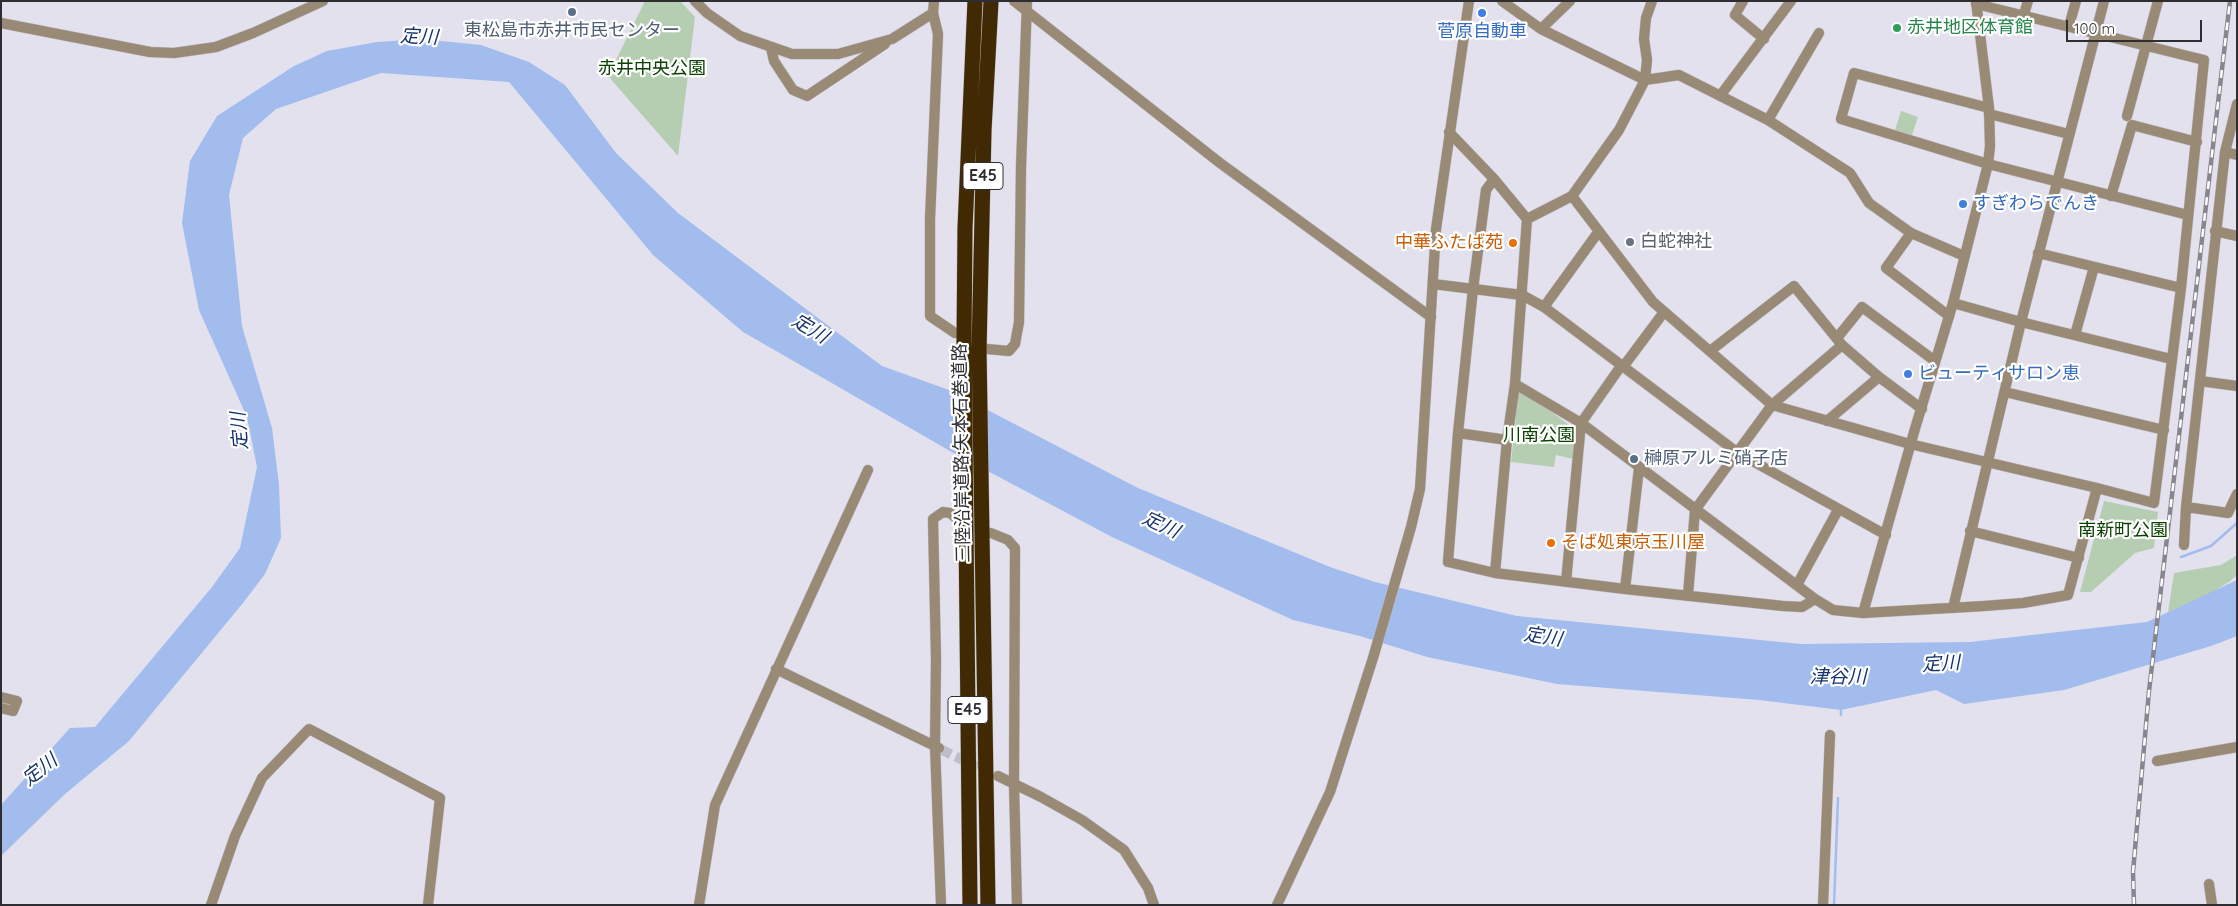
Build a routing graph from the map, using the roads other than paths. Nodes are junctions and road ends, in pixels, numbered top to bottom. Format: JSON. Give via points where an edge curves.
{"nodes":[{"id":1,"x":323,"y":1,"type":"edge"},
{"id":2,"x":695,"y":1,"type":"edge"},
{"id":3,"x":934,"y":1,"type":"edge"},
{"id":4,"x":974,"y":1,"type":"edge"},
{"id":5,"x":991,"y":1,"type":"edge"},
{"id":6,"x":1014,"y":1,"type":"edge"},
{"id":7,"x":1469,"y":1,"type":"edge"},
{"id":8,"x":1502,"y":1,"type":"edge"},
{"id":9,"x":1570,"y":1,"type":"edge"},
{"id":10,"x":1652,"y":1,"type":"edge"},
{"id":11,"x":1743,"y":1,"type":"edge"},
{"id":12,"x":1791,"y":1,"type":"edge"},
{"id":13,"x":2028,"y":1,"type":"edge"},
{"id":14,"x":2076,"y":1,"type":"edge"},
{"id":15,"x":2104,"y":1,"type":"edge"},
{"id":16,"x":2158,"y":1,"type":"edge"},
{"id":17,"x":1976,"y":2,"type":"edge"},
{"id":18,"x":1026,"y":6,"type":"edge"},
{"id":19,"x":933,"y":13,"type":"junction"},
{"id":20,"x":2024,"y":14,"type":"junction"},
{"id":21,"x":1,"y":23,"type":"edge"},
{"id":22,"x":2069,"y":26,"type":"junction"},
{"id":23,"x":1540,"y":29,"type":"junction"},
{"id":24,"x":1819,"y":33,"type":"dead end"},
{"id":25,"x":2096,"y":33,"type":"junction"},
{"id":26,"x":892,"y":39,"type":"junction"},
{"id":27,"x":1764,"y":39,"type":"junction"},
{"id":28,"x":2146,"y":46,"type":"junction"},
{"id":29,"x":771,"y":48,"type":"junction"},
{"id":30,"x":1644,"y":80,"type":"junction"},
{"id":31,"x":1720,"y":96,"type":"junction"},
{"id":32,"x":2237,"y":104,"type":"edge"},
{"id":33,"x":1989,"y":111,"type":"junction"},
{"id":34,"x":2126,"y":116,"type":"dead end"},
{"id":35,"x":1768,"y":120,"type":"junction"},
{"id":36,"x":2234,"y":124,"type":"edge"},
{"id":37,"x":1449,"y":132,"type":"junction"},
{"id":38,"x":2069,"y":134,"type":"junction"},
{"id":39,"x":2197,"y":142,"type":"junction"},
{"id":40,"x":2225,"y":152,"type":"junction"},
{"id":41,"x":2237,"y":155,"type":"edge"},
{"id":42,"x":1988,"y":164,"type":"junction"},
{"id":43,"x":1494,"y":179,"type":"junction"},
{"id":44,"x":2056,"y":182,"type":"junction"},
{"id":45,"x":1572,"y":196,"type":"junction"},
{"id":46,"x":2111,"y":196,"type":"junction"},
{"id":47,"x":2188,"y":215,"type":"junction"},
{"id":48,"x":1527,"y":219,"type":"junction"},
{"id":49,"x":1599,"y":231,"type":"junction"},
{"id":50,"x":2215,"y":232,"type":"junction"},
{"id":51,"x":1912,"y":233,"type":"junction"},
{"id":52,"x":2237,"y":236,"type":"edge"},
{"id":53,"x":2038,"y":253,"type":"junction"},
{"id":54,"x":1964,"y":256,"type":"junction"},
{"id":55,"x":2094,"y":267,"type":"junction"},
{"id":56,"x":1433,"y":284,"type":"junction"},
{"id":57,"x":2181,"y":288,"type":"junction"},
{"id":58,"x":1473,"y":289,"type":"junction"},
{"id":59,"x":1522,"y":295,"type":"junction"},
{"id":60,"x":1952,"y":303,"type":"junction"},
{"id":61,"x":1544,"y":307,"type":"junction"},
{"id":62,"x":1664,"y":312,"type":"junction"},
{"id":63,"x":1949,"y":316,"type":"junction"},
{"id":64,"x":1431,"y":317,"type":"junction"},
{"id":65,"x":2021,"y":322,"type":"junction"},
{"id":66,"x":2075,"y":335,"type":"junction"},
{"id":67,"x":959,"y":338,"type":"junction"},
{"id":68,"x":1840,"y":342,"type":"junction"},
{"id":69,"x":983,"y":350,"type":"junction"},
{"id":70,"x":1710,"y":351,"type":"junction"},
{"id":71,"x":2171,"y":359,"type":"junction"},
{"id":72,"x":1935,"y":361,"type":"junction"},
{"id":73,"x":1622,"y":366,"type":"junction"},
{"id":74,"x":1879,"y":377,"type":"junction"},
{"id":75,"x":2200,"y":381,"type":"junction"},
{"id":76,"x":1515,"y":384,"type":"junction"},
{"id":77,"x":2237,"y":386,"type":"edge"},
{"id":78,"x":2005,"y":392,"type":"junction"},
{"id":79,"x":1772,"y":405,"type":"junction"},
{"id":80,"x":1922,"y":409,"type":"junction"},
{"id":81,"x":1826,"y":421,"type":"junction"},
{"id":82,"x":1581,"y":423,"type":"junction"},
{"id":83,"x":2164,"y":430,"type":"junction"},
{"id":84,"x":1458,"y":433,"type":"junction"},
{"id":85,"x":1507,"y":440,"type":"junction"},
{"id":86,"x":1910,"y":444,"type":"junction"},
{"id":87,"x":1738,"y":453,"type":"junction"},
{"id":88,"x":1987,"y":461,"type":"junction"},
{"id":89,"x":1639,"y":468,"type":"junction"},
{"id":90,"x":868,"y":470,"type":"dead end"},
{"id":91,"x":2097,"y":488,"type":"junction"},
{"id":92,"x":2237,"y":494,"type":"edge"},
{"id":93,"x":2186,"y":507,"type":"junction"},
{"id":94,"x":1695,"y":510,"type":"junction"},
{"id":95,"x":1838,"y":510,"type":"junction"},
{"id":96,"x":960,"y":516,"type":"junction"},
{"id":97,"x":986,"y":528,"type":"junction"},
{"id":98,"x":1970,"y":531,"type":"junction"},
{"id":99,"x":1886,"y":535,"type":"junction"},
{"id":100,"x":2184,"y":546,"type":"dead end"},
{"id":101,"x":2079,"y":558,"type":"junction"},
{"id":102,"x":1495,"y":573,"type":"junction"},
{"id":103,"x":1566,"y":582,"type":"junction"},
{"id":104,"x":1797,"y":585,"type":"junction"},
{"id":105,"x":1625,"y":589,"type":"junction"},
{"id":106,"x":1688,"y":595,"type":"junction"},
{"id":107,"x":1815,"y":599,"type":"junction"},
{"id":108,"x":1953,"y":608,"type":"junction"},
{"id":109,"x":1863,"y":613,"type":"junction"},
{"id":110,"x":776,"y":669,"type":"junction"},
{"id":111,"x":1,"y":697,"type":"edge"},
{"id":112,"x":1,"y":708,"type":"edge"},
{"id":113,"x":1830,"y":735,"type":"dead end"},
{"id":114,"x":2237,"y":747,"type":"edge"},
{"id":115,"x":938,"y":748,"type":"junction"},
{"id":116,"x":2157,"y":761,"type":"dead end"},
{"id":117,"x":998,"y":776,"type":"tunnel mouth"},
{"id":118,"x":1014,"y":784,"type":"junction"},
{"id":119,"x":2209,"y":884,"type":"dead end"},
{"id":120,"x":211,"y":905,"type":"edge"},
{"id":121,"x":428,"y":905,"type":"edge"},
{"id":122,"x":700,"y":905,"type":"edge"},
{"id":123,"x":941,"y":905,"type":"edge"},
{"id":124,"x":970,"y":905,"type":"edge"},
{"id":125,"x":988,"y":905,"type":"edge"},
{"id":126,"x":1017,"y":905,"type":"edge"},
{"id":127,"x":1154,"y":905,"type":"edge"},
{"id":128,"x":1277,"y":905,"type":"edge"},
{"id":129,"x":1824,"y":905,"type":"edge"},
{"id":130,"x":2212,"y":905,"type":"edge"}],
"edges":[{"from":1,"to":21,"type":"street","via":[[216,47],[174,53],[150,52]]},
{"from":2,"to":29,"type":"street","via":[[740,36]]},
{"from":3,"to":19,"type":"street"},
{"from":4,"to":67,"type":"highway","name":"三陸沿岸道路;矢本石巻道路","number":"E45"},
{"from":5,"to":69,"type":"highway","name":"三陸沿岸道路;矢本石巻道路","number":"E45","via":[[984,130]]},
{"from":6,"to":18,"type":"street"},
{"from":7,"to":37,"type":"street"},
{"from":8,"to":23,"type":"street"},
{"from":9,"to":23,"type":"street"},
{"from":10,"to":30,"type":"street","via":[[1644,32],[1648,60]]},
{"from":11,"to":27,"type":"street","via":[[1735,16]]},
{"from":12,"to":27,"type":"street"},
{"from":13,"to":20,"type":"street"},
{"from":14,"to":22,"type":"street"},
{"from":15,"to":25,"type":"street"},
{"from":16,"to":28,"type":"street"},
{"from":17,"to":20,"type":"street"},
{"from":17,"to":33,"type":"street"},
{"from":18,"to":64,"type":"street","via":[[1220,163]]},
{"from":18,"to":69,"type":"street","via":[[1020,322],[1015,344],[1009,351]]},
{"from":19,"to":26,"type":"street"},
{"from":19,"to":67,"type":"street","via":[[938,34],[930,218],[930,316]]},
{"from":20,"to":22,"type":"street"},
{"from":22,"to":25,"type":"street"},
{"from":23,"to":30,"type":"street"},
{"from":24,"to":35,"type":"street"},
{"from":25,"to":28,"type":"street"},
{"from":25,"to":38,"type":"street"},
{"from":26,"to":29,"type":"street","via":[[838,54],[792,54]]},
{"from":26,"to":29,"type":"street","via":[[807,96],[793,90],[774,61]]},
{"from":27,"to":31,"type":"street"},
{"from":28,"to":34,"type":"street"},
{"from":28,"to":39,"type":"street","via":[[2204,60]]},
{"from":30,"to":31,"type":"street","via":[[1679,76]]},
{"from":30,"to":45,"type":"street","via":[[1619,130]]},
{"from":31,"to":35,"type":"street"},
{"from":32,"to":36,"type":"street"},
{"from":33,"to":38,"type":"street"},
{"from":33,"to":42,"type":"street"},
{"from":33,"to":42,"type":"street","via":[[1854,72],[1841,119]]},
{"from":35,"to":51,"type":"street","via":[[1850,173],[1869,203]]},
{"from":36,"to":40,"type":"street"},
{"from":37,"to":43,"type":"street"},
{"from":37,"to":56,"type":"street","via":[[1436,229]]},
{"from":38,"to":44,"type":"street"},
{"from":39,"to":46,"type":"street","via":[[2132,125]]},
{"from":39,"to":47,"type":"street"},
{"from":40,"to":41,"type":"street"},
{"from":40,"to":50,"type":"street"},
{"from":42,"to":44,"type":"street"},
{"from":42,"to":54,"type":"street"},
{"from":43,"to":48,"type":"street"},
{"from":43,"to":58,"type":"street","via":[[1486,190]]},
{"from":44,"to":46,"type":"street"},
{"from":44,"to":53,"type":"street"},
{"from":45,"to":48,"type":"street"},
{"from":45,"to":49,"type":"street"},
{"from":46,"to":47,"type":"street"},
{"from":47,"to":57,"type":"street"},
{"from":48,"to":59,"type":"street"},
{"from":49,"to":61,"type":"street"},
{"from":49,"to":62,"type":"street"},
{"from":50,"to":52,"type":"street"},
{"from":50,"to":75,"type":"street"},
{"from":51,"to":54,"type":"street"},
{"from":51,"to":63,"type":"street","via":[[1886,268]]},
{"from":53,"to":55,"type":"street"},
{"from":53,"to":65,"type":"street"},
{"from":54,"to":60,"type":"street"},
{"from":55,"to":57,"type":"street"},
{"from":55,"to":66,"type":"street"},
{"from":56,"to":58,"type":"street"},
{"from":56,"to":64,"type":"street"},
{"from":57,"to":71,"type":"street"},
{"from":58,"to":59,"type":"street"},
{"from":58,"to":84,"type":"street"},
{"from":59,"to":61,"type":"street"},
{"from":59,"to":76,"type":"street"},
{"from":60,"to":63,"type":"street"},
{"from":60,"to":65,"type":"street"},
{"from":61,"to":73,"type":"street"},
{"from":62,"to":70,"type":"street"},
{"from":62,"to":73,"type":"street"},
{"from":63,"to":72,"type":"street"},
{"from":64,"to":128,"type":"street","via":[[1420,489],[1411,527],[1330,792]]},
{"from":65,"to":66,"type":"street"},
{"from":65,"to":78,"type":"street"},
{"from":66,"to":71,"type":"street"},
{"from":67,"to":96,"type":"highway","name":"三陸沿岸道路;矢本石巻道路","number":"E45"},
{"from":68,"to":70,"type":"street","via":[[1794,286]]},
{"from":68,"to":72,"type":"street","via":[[1862,307]]},
{"from":68,"to":74,"type":"street"},
{"from":68,"to":79,"type":"street"},
{"from":69,"to":97,"type":"highway","name":"三陸沿岸道路;矢本石巻道路","number":"E45"},
{"from":70,"to":79,"type":"street"},
{"from":71,"to":83,"type":"street"},
{"from":72,"to":80,"type":"street"},
{"from":73,"to":82,"type":"street"},
{"from":73,"to":87,"type":"street"},
{"from":74,"to":80,"type":"street"},
{"from":74,"to":81,"type":"street"},
{"from":75,"to":77,"type":"street"},
{"from":75,"to":93,"type":"street"},
{"from":76,"to":82,"type":"street"},
{"from":76,"to":85,"type":"street"},
{"from":78,"to":83,"type":"street"},
{"from":78,"to":88,"type":"street"},
{"from":79,"to":81,"type":"street"},
{"from":79,"to":87,"type":"street"},
{"from":80,"to":86,"type":"street"},
{"from":81,"to":86,"type":"street"},
{"from":82,"to":89,"type":"street"},
{"from":82,"to":103,"type":"street"},
{"from":83,"to":91,"type":"street","via":[[2154,503]]},
{"from":84,"to":85,"type":"street"},
{"from":84,"to":102,"type":"street","via":[[1448,562]]},
{"from":85,"to":102,"type":"street"},
{"from":86,"to":88,"type":"street"},
{"from":86,"to":99,"type":"street"},
{"from":87,"to":94,"type":"street"},
{"from":87,"to":95,"type":"street"},
{"from":88,"to":91,"type":"street"},
{"from":88,"to":98,"type":"street"},
{"from":89,"to":94,"type":"street"},
{"from":89,"to":105,"type":"street"},
{"from":90,"to":110,"type":"street"},
{"from":91,"to":101,"type":"street"},
{"from":92,"to":93,"type":"street","via":[[2228,513]]},
{"from":93,"to":100,"type":"street"},
{"from":94,"to":104,"type":"street"},
{"from":94,"to":106,"type":"street"},
{"from":95,"to":99,"type":"street"},
{"from":95,"to":104,"type":"street"},
{"from":96,"to":115,"type":"street","via":[[943,512],[934,518]]},
{"from":96,"to":124,"type":"highway","name":"三陸沿岸道路;矢本石巻道路","number":"E45"},
{"from":97,"to":118,"type":"street","via":[[1008,540],[1015,548]]},
{"from":97,"to":125,"type":"highway","name":"三陸沿岸道路;矢本石巻道路","number":"E45"},
{"from":98,"to":101,"type":"street"},
{"from":98,"to":108,"type":"street"},
{"from":99,"to":109,"type":"street"},
{"from":101,"to":108,"type":"street","via":[[2068,595],[2023,603]]},
{"from":102,"to":103,"type":"street"},
{"from":103,"to":105,"type":"street"},
{"from":104,"to":107,"type":"street"},
{"from":105,"to":106,"type":"street"},
{"from":106,"to":107,"type":"street","via":[[1802,608]]},
{"from":107,"to":109,"type":"street","via":[[1833,610]]},
{"from":108,"to":109,"type":"street"},
{"from":110,"to":115,"type":"street"},
{"from":110,"to":122,"type":"street","via":[[715,805]]},
{"from":111,"to":112,"type":"street","via":[[17,700],[12,711]]},
{"from":113,"to":129,"type":"street"},
{"from":114,"to":116,"type":"street"},
{"from":115,"to":123,"type":"street"},
{"from":117,"to":118,"type":"street"},
{"from":118,"to":126,"type":"street"},
{"from":118,"to":127,"type":"street","via":[[1082,820],[1124,850],[1148,888]]},
{"from":119,"to":130,"type":"street"},
{"from":120,"to":121,"type":"street","via":[[235,836],[262,778],[309,729],[440,798]]}]}
